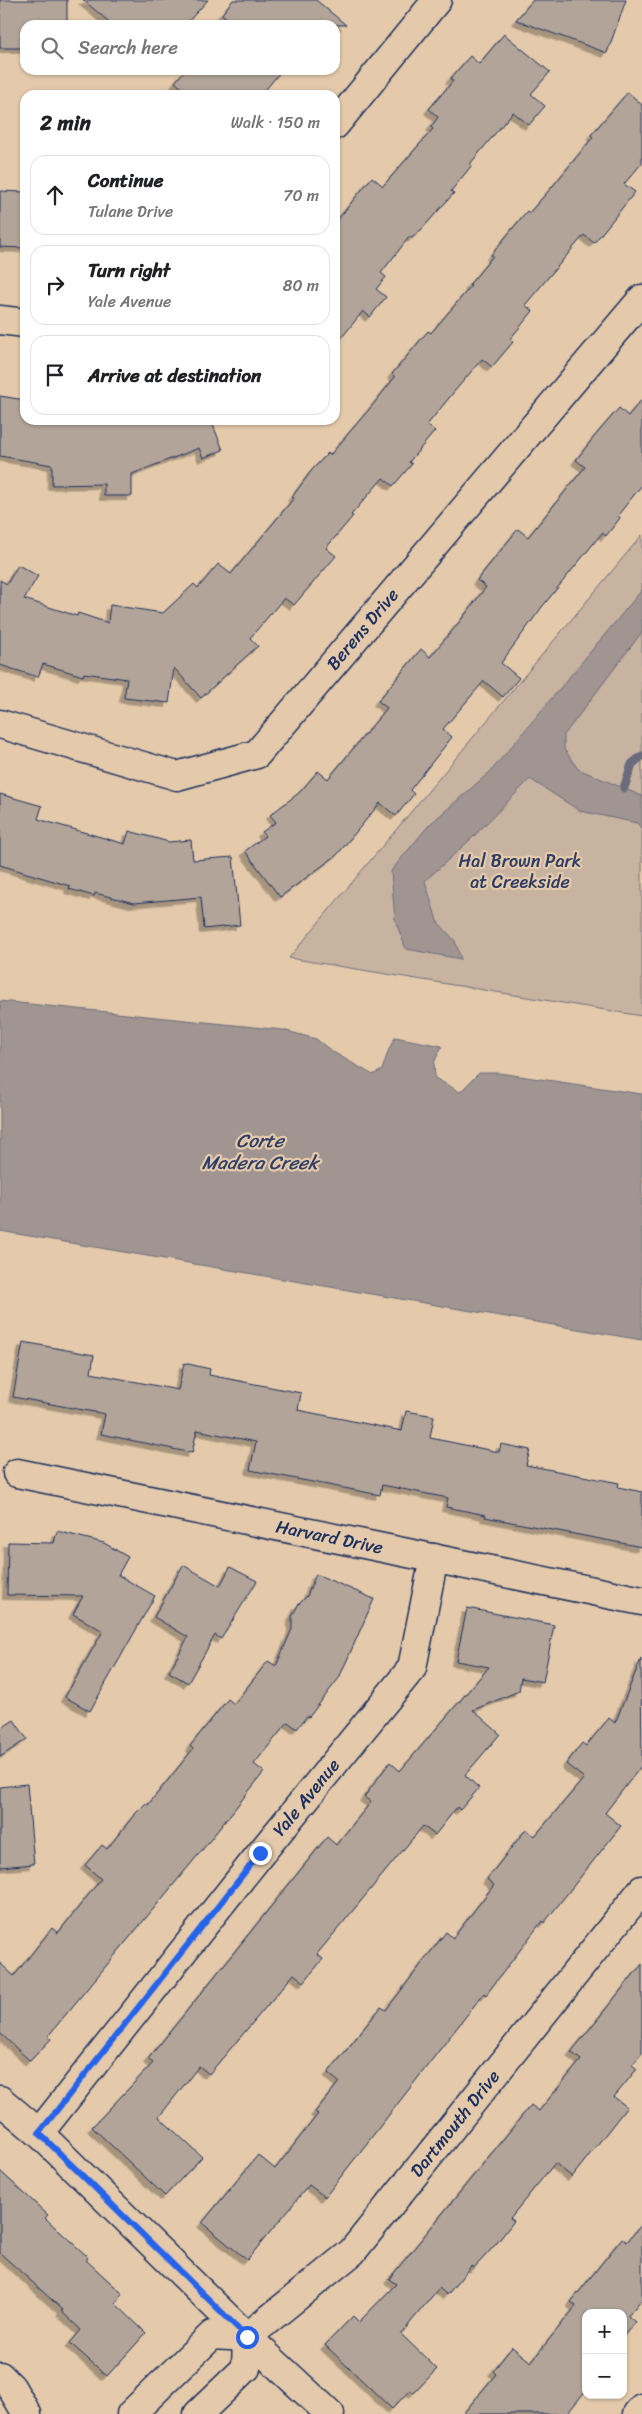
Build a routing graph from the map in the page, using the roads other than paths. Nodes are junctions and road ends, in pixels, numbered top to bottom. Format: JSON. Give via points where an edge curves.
{"nodes":[{"id":1,"x":437,"y":0,"type":"edge"},
{"id":2,"x":340,"y":119,"type":"edge"},
{"id":3,"x":642,"y":300,"type":"edge"},
{"id":4,"x":0,"y":320,"type":"edge"},
{"id":5,"x":20,"y":322,"type":"edge"},
{"id":6,"x":0,"y":724,"type":"edge"},
{"id":7,"x":17,"y":1473,"type":"dead end"},
{"id":8,"x":434,"y":1558,"type":"junction"},
{"id":9,"x":642,"y":1602,"type":"edge"},
{"id":10,"x":642,"y":1890,"type":"edge"},
{"id":11,"x":0,"y":2100,"type":"edge"},
{"id":12,"x":39,"y":2133,"type":"junction"},
{"id":13,"x":247,"y":2337,"type":"junction"},
{"id":14,"x":0,"y":2376,"type":"edge"},
{"id":15,"x":642,"y":2408,"type":"edge"},
{"id":16,"x":27,"y":2414,"type":"edge"},
{"id":17,"x":131,"y":2414,"type":"edge"},
{"id":18,"x":198,"y":2414,"type":"edge"},
{"id":19,"x":330,"y":2414,"type":"edge"},
{"id":20,"x":637,"y":2414,"type":"edge"}],
"edges":[{"from":1,"to":2,"type":"street"},
{"from":3,"to":6,"type":"street","name":"Berens Drive","via":[[257,754],[177,776]]},
{"from":4,"to":5,"type":"street"},
{"from":7,"to":8,"type":"street","name":"Harvard Drive"},
{"from":8,"to":9,"type":"street","name":"Harvard Drive"},
{"from":8,"to":12,"type":"street","name":"Yale Avenue","via":[[412,1668],[260,1853]]},
{"from":10,"to":13,"type":"street","name":"Dartmouth Drive","via":[[352,2252]]},
{"from":11,"to":12,"type":"street"},
{"from":12,"to":13,"type":"street"},
{"from":13,"to":17,"type":"street","via":[[212,2335]]},
{"from":13,"to":18,"type":"street","via":[[246,2368]]},
{"from":13,"to":19,"type":"street"},
{"from":14,"to":16,"type":"street","via":[[11,2387]]},
{"from":15,"to":20,"type":"street"}]}
